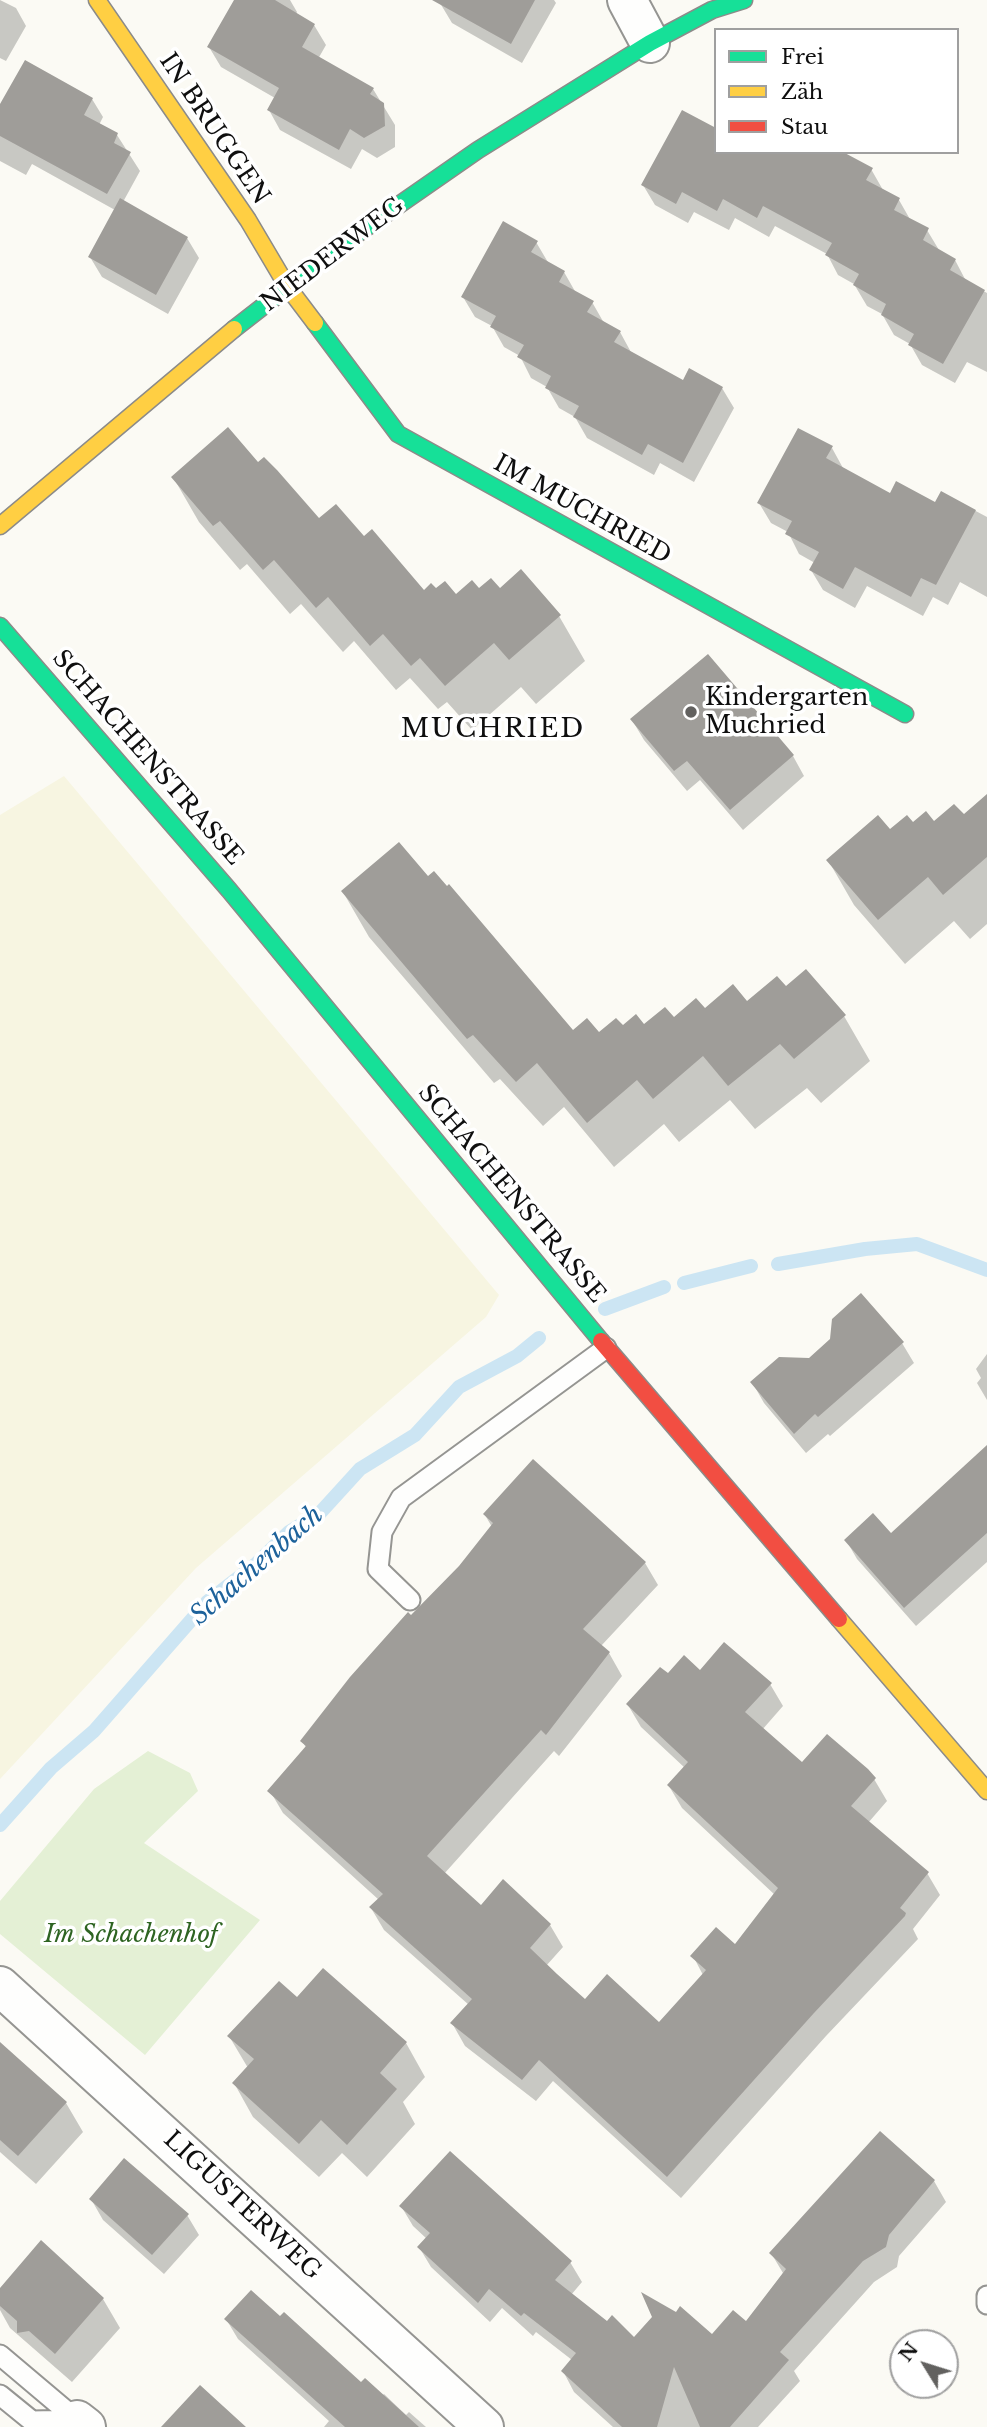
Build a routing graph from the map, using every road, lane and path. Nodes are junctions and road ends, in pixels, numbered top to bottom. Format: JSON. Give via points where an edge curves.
{"nodes":[{"id":1,"x":97,"y":0,"type":"edge"},
{"id":2,"x":627,"y":0,"type":"edge"},
{"id":3,"x":744,"y":0,"type":"edge"},
{"id":4,"x":650,"y":43,"type":"junction"},
{"id":5,"x":288,"y":286,"type":"junction"},
{"id":6,"x":0,"y":526,"type":"edge"},
{"id":7,"x":0,"y":626,"type":"edge"},
{"id":8,"x":905,"y":714,"type":"dead end"},
{"id":9,"x":606,"y":1348,"type":"junction"},
{"id":10,"x":410,"y":1600,"type":"dead end"},
{"id":11,"x":987,"y":1791,"type":"edge"},
{"id":12,"x":0,"y":1986,"type":"edge"},
{"id":13,"x":987,"y":2296,"type":"edge"},
{"id":14,"x":987,"y":2304,"type":"edge"},
{"id":15,"x":0,"y":2355,"type":"edge"},
{"id":16,"x":0,"y":2395,"type":"edge"},
{"id":17,"x":81,"y":2424,"type":"edge"},
{"id":18,"x":484,"y":2427,"type":"edge"}],
"edges":[{"from":1,"to":5,"type":"street","name":"IN BRUGGEN"},
{"from":2,"to":4,"type":"street"},
{"from":3,"to":4,"type":"street","name":"NIEDERWEG","via":[[712,10]]},
{"from":4,"to":5,"type":"street","name":"NIEDERWEG","via":[[478,150]]},
{"from":5,"to":6,"type":"street","name":"NIEDERWEG"},
{"from":5,"to":8,"type":"street","name":"IM MUCHRIED","via":[[398,433]]},
{"from":7,"to":9,"type":"street","name":"SCHACHENSTRASSE","via":[[229,890]]},
{"from":9,"to":10,"type":"lane","via":[[401,1498],[382,1532],[378,1569]]},
{"from":9,"to":11,"type":"street","name":"SCHACHENSTRASSE"},
{"from":12,"to":18,"type":"street","name":"LIGUSTERWEG"},
{"from":13,"to":14,"type":"lane"},
{"from":15,"to":17,"type":"lane"},
{"from":16,"to":17,"type":"lane","via":[[32,2421]]}]}
